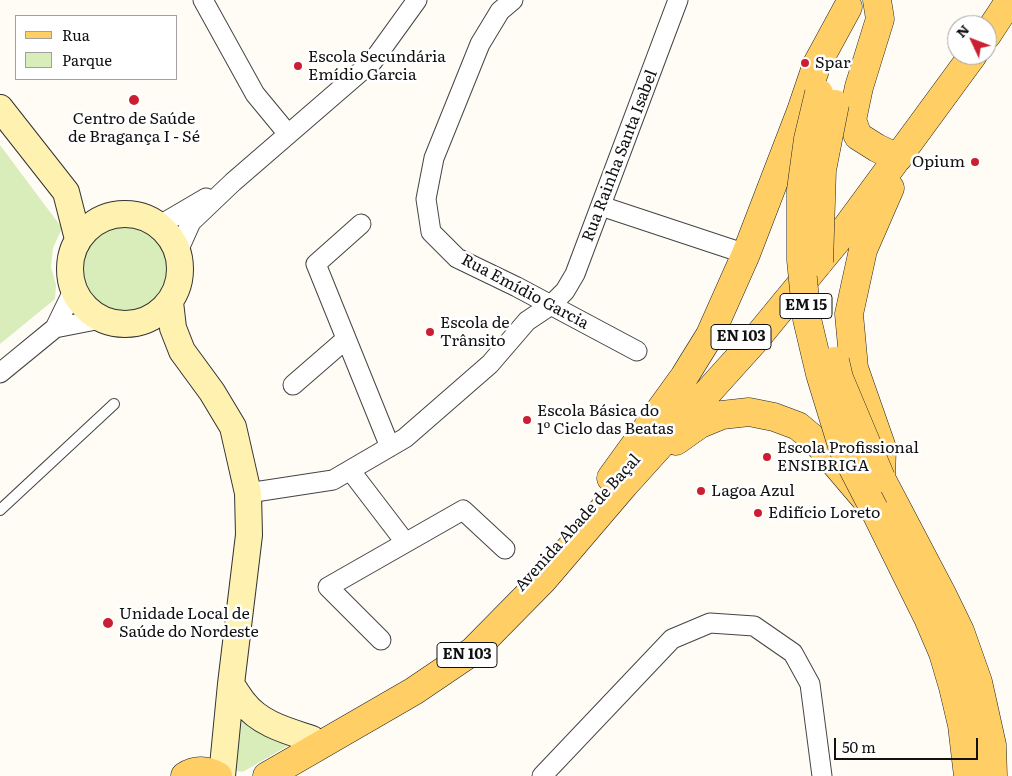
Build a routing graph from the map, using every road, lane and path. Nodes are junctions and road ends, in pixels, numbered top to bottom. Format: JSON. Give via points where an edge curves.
{"nodes":[{"id":1,"x":203,"y":0,"type":"edge"},
{"id":2,"x":418,"y":0,"type":"edge"},
{"id":3,"x":513,"y":0,"type":"edge"},
{"id":4,"x":678,"y":0,"type":"edge"},
{"id":5,"x":877,"y":0,"type":"edge"},
{"id":6,"x":1010,"y":0,"type":"edge"},
{"id":7,"x":855,"y":2,"type":"edge"},
{"id":8,"x":997,"y":20,"type":"edge"},
{"id":9,"x":967,"y":65,"type":"edge"},
{"id":10,"x":827,"y":95,"type":"junction"},
{"id":11,"x":0,"y":108,"type":"edge"},
{"id":12,"x":288,"y":134,"type":"junction"},
{"id":13,"x":898,"y":158,"type":"junction"},
{"id":14,"x":233,"y":182,"type":"junction"},
{"id":15,"x":66,"y":192,"type":"junction"},
{"id":16,"x":601,"y":206,"type":"junction"},
{"id":17,"x":111,"y":215,"type":"junction"},
{"id":18,"x":361,"y":224,"type":"dead end"},
{"id":19,"x":160,"y":225,"type":"junction"},
{"id":20,"x":78,"y":239,"type":"junction"},
{"id":21,"x":178,"y":251,"type":"junction"},
{"id":22,"x":746,"y":254,"type":"junction"},
{"id":23,"x":74,"y":289,"type":"junction"},
{"id":24,"x":170,"y":302,"type":"junction"},
{"id":25,"x":551,"y":305,"type":"junction"},
{"id":26,"x":101,"y":318,"type":"junction"},
{"id":27,"x":132,"y":324,"type":"junction"},
{"id":28,"x":55,"y":328,"type":"junction"},
{"id":29,"x":346,"y":339,"type":"junction"},
{"id":30,"x":182,"y":351,"type":"junction"},
{"id":31,"x":637,"y":351,"type":"dead end"},
{"id":32,"x":0,"y":373,"type":"edge"},
{"id":33,"x":293,"y":385,"type":"dead end"},
{"id":34,"x":114,"y":404,"type":"dead end"},
{"id":35,"x":390,"y":447,"type":"junction"},
{"id":36,"x":350,"y":470,"type":"junction"},
{"id":37,"x":881,"y":478,"type":"junction"},
{"id":38,"x":625,"y":484,"type":"junction"},
{"id":39,"x":248,"y":492,"type":"junction"},
{"id":40,"x":874,"y":509,"type":"junction"},
{"id":41,"x":0,"y":510,"type":"edge"},
{"id":42,"x":586,"y":517,"type":"junction"},
{"id":43,"x":405,"y":542,"type":"junction"},
{"id":44,"x":505,"y":549,"type":"dead end"},
{"id":45,"x":381,"y":640,"type":"dead end"},
{"id":46,"x":231,"y":684,"type":"junction"},
{"id":47,"x":312,"y":739,"type":"junction"},
{"id":48,"x":205,"y":775,"type":"edge"},
{"id":49,"x":249,"y":776,"type":"edge"},
{"id":50,"x":267,"y":776,"type":"edge"},
{"id":51,"x":542,"y":776,"type":"edge"},
{"id":52,"x":822,"y":776,"type":"edge"},
{"id":53,"x":968,"y":776,"type":"edge"},
{"id":54,"x":993,"y":776,"type":"edge"}],
"edges":[{"from":1,"to":12,"type":"street","via":[[255,94]]},
{"from":2,"to":12,"type":"street","via":[[373,61]]},
{"from":3,"to":25,"type":"street","name":"Rua Emídio Garcia","via":[[500,11],[480,44],[434,158],[426,199],[432,232],[457,258]]},
{"from":4,"to":16,"type":"street","name":"Rua Rainha Santa Isabel"},
{"from":5,"to":13,"type":"main road","via":[[880,19],[852,120],[858,136]]},
{"from":6,"to":8,"type":"main road"},
{"from":7,"to":10,"type":"main road","number":"EM 15"},
{"from":7,"to":22,"type":"main road","via":[[817,64]]},
{"from":9,"to":13,"type":"main road","number":"EN 103"},
{"from":10,"to":37,"type":"main road","number":"EM 15","bridge":true,"via":[[819,263],[822,291],[839,378]]},
{"from":10,"to":40,"type":"main road","number":"EM 15","bridge":true,"via":[[808,139],[801,190],[801,260],[807,319],[843,449]]},
{"from":11,"to":15,"type":"street"},
{"from":12,"to":14,"type":"street"},
{"from":13,"to":37,"type":"main road","via":[[896,176],[863,250],[849,314],[854,368],[882,448]]},
{"from":13,"to":38,"type":"main road","name":"Avenida Abade de Baçal","number":"EN 103","via":[[838,239],[755,340]]},
{"from":13,"to":42,"type":"main road","name":"Avenida Abade de Baçal","number":"EN 103","via":[[830,230]]},
{"from":14,"to":19,"type":"street"},
{"from":14,"to":21,"type":"street","via":[[191,222]]},
{"from":15,"to":17,"type":"street"},
{"from":15,"to":20,"type":"street"},
{"from":16,"to":22,"type":"street"},
{"from":16,"to":25,"type":"street","name":"Rua Rainha Santa Isabel","via":[[575,274]]},
{"from":17,"to":19,"type":"street","via":[[145,216]]},
{"from":17,"to":20,"type":"street","via":[[99,220]]},
{"from":18,"to":29,"type":"street","via":[[316,264]]},
{"from":19,"to":21,"type":"street"},
{"from":20,"to":23,"type":"street","via":[[70,264]]},
{"from":21,"to":24,"type":"street","via":[[180,277]]},
{"from":22,"to":42,"type":"main road","via":[[710,335]]},
{"from":23,"to":26,"type":"street","via":[[80,301]]},
{"from":23,"to":28,"type":"street"},
{"from":24,"to":27,"type":"street","via":[[147,320]]},
{"from":24,"to":30,"type":"street","via":[[173,328]]},
{"from":25,"to":31,"type":"street","name":"Rua Emídio Garcia"},
{"from":25,"to":35,"type":"street","name":"Rua Rainha Santa Isabel","via":[[527,321],[490,364],[405,438]]},
{"from":26,"to":27,"type":"street","via":[[116,324]]},
{"from":26,"to":28,"type":"street"},
{"from":27,"to":30,"type":"street","via":[[164,336]]},
{"from":28,"to":32,"type":"street"},
{"from":29,"to":33,"type":"street"},
{"from":29,"to":35,"type":"street"},
{"from":30,"to":39,"type":"street","via":[[212,392],[232,427]]},
{"from":34,"to":41,"type":"lane"},
{"from":35,"to":36,"type":"street","name":"Rua Rainha Santa Isabel"},
{"from":36,"to":39,"type":"street","name":"Rua Rainha Santa Isabel","via":[[333,480]]},
{"from":36,"to":43,"type":"street"},
{"from":37,"to":54,"type":"main road","number":"EM 15","via":[[960,631],[978,682],[992,745]]},
{"from":38,"to":40,"type":"main road","via":[[700,424],[722,415],[749,412],[798,426],[817,442]]},
{"from":38,"to":50,"type":"main road","name":"Avenida Abade de Baçal","number":"EN 103","via":[[543,580],[473,651],[414,691]]},
{"from":39,"to":46,"type":"street","via":[[249,535]]},
{"from":40,"to":53,"type":"main road","number":"EM 15","via":[[943,654],[962,725]]},
{"from":42,"to":47,"type":"main road","name":"Avenida Abade de Baçal","number":"EN 103","via":[[467,642],[410,682]]},
{"from":43,"to":44,"type":"street","via":[[463,510]]},
{"from":43,"to":45,"type":"street","via":[[328,587]]},
{"from":46,"to":47,"type":"street","via":[[245,705],[261,719]]},
{"from":46,"to":48,"type":"street","via":[[210,742]]},
{"from":47,"to":49,"type":"main road","name":"Avenida Abade de Baçal","number":"EN 103"},
{"from":51,"to":52,"type":"street","via":[[672,639],[710,623],[754,626],[793,653],[810,684]]}]}
